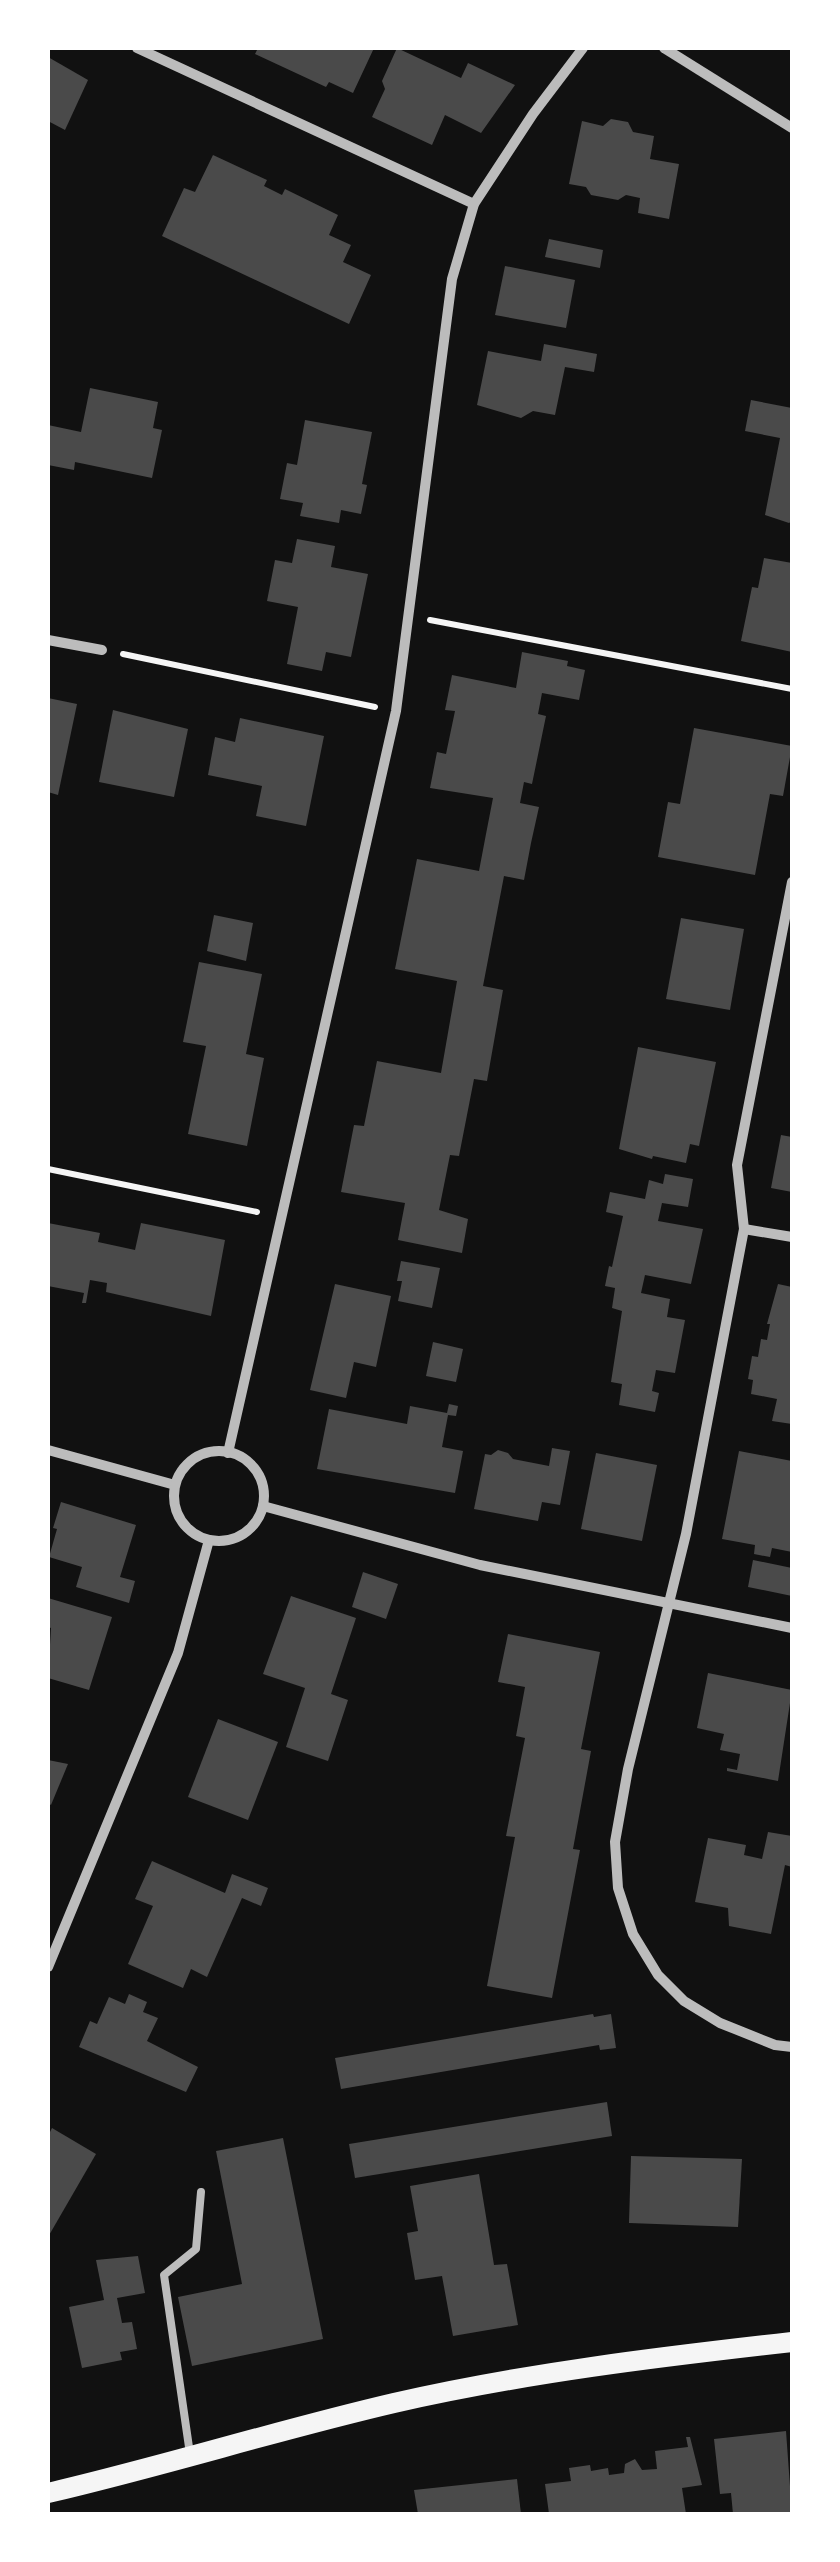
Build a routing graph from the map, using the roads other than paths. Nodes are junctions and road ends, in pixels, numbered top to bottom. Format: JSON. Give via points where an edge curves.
{"nodes":[{"id":1,"x":137,"y":48,"type":"edge"},
{"id":2,"x":583,"y":48,"type":"edge"},
{"id":3,"x":664,"y":48,"type":"edge"},
{"id":4,"x":792,"y":128,"type":"edge"},
{"id":5,"x":474,"y":204,"type":"junction"},
{"id":6,"x":48,"y":640,"type":"edge"},
{"id":7,"x":102,"y":650,"type":"road end"},
{"id":8,"x":792,"y":882,"type":"edge"},
{"id":9,"x":744,"y":1229,"type":"junction"},
{"id":10,"x":792,"y":1237,"type":"edge"},
{"id":11,"x":48,"y":1450,"type":"edge"},
{"id":12,"x":228,"y":1453,"type":"junction"},
{"id":13,"x":174,"y":1485,"type":"junction"},
{"id":14,"x":263,"y":1506,"type":"junction"},
{"id":15,"x":208,"y":1540,"type":"junction"},
{"id":16,"x":666,"y":1604,"type":"junction"},
{"id":17,"x":792,"y":1628,"type":"edge"},
{"id":18,"x":48,"y":1968,"type":"edge"},
{"id":19,"x":792,"y":2047,"type":"edge"},
{"id":20,"x":202,"y":2192,"type":"dead end"},
{"id":21,"x":792,"y":2342,"type":"edge"},
{"id":22,"x":190,"y":2458,"type":"junction"},
{"id":23,"x":48,"y":2493,"type":"edge"}],
"edges":[{"from":1,"to":5,"type":"street"},
{"from":2,"to":5,"type":"street"},
{"from":3,"to":4,"type":"street"},
{"from":5,"to":12,"type":"street","via":[[452,280],[396,711]]},
{"from":6,"to":7,"type":"street"},
{"from":8,"to":9,"type":"street","via":[[736,1165]]},
{"from":9,"to":10,"type":"street"},
{"from":9,"to":16,"type":"street","via":[[686,1534]]},
{"from":11,"to":13,"type":"street"},
{"from":12,"to":13,"type":"street","via":[[194,1457]]},
{"from":12,"to":14,"type":"street","via":[[260,1476]]},
{"from":13,"to":15,"type":"street","via":[[180,1519]]},
{"from":14,"to":15,"type":"street","via":[[255,1526],[241,1537]]},
{"from":14,"to":16,"type":"street","via":[[480,1565]]},
{"from":15,"to":18,"type":"street","via":[[178,1653]]},
{"from":16,"to":17,"type":"street"},
{"from":16,"to":19,"type":"street","via":[[615,1842],[618,1888],[632,1934],[684,2001],[720,2023]]},
{"from":20,"to":22,"type":"lane","via":[[196,2249],[164,2275]]},
{"from":21,"to":22,"type":"main road","via":[[635,2360],[439,2394]]},
{"from":22,"to":23,"type":"main road"}]}
